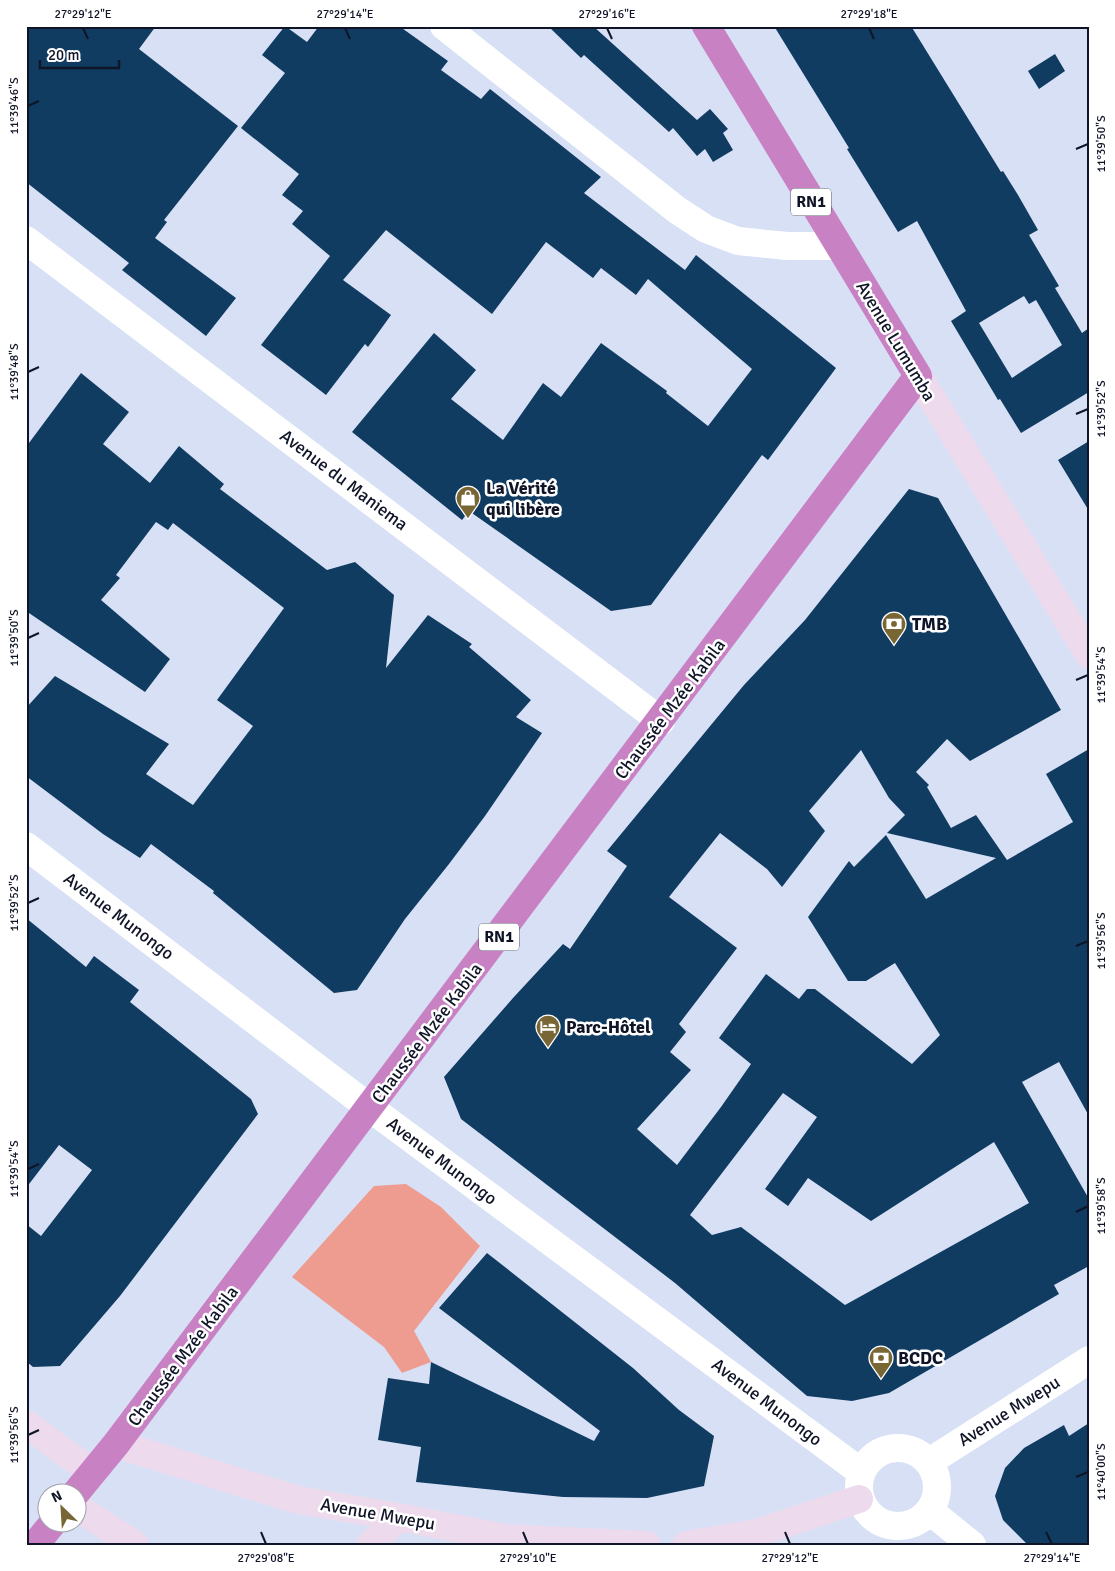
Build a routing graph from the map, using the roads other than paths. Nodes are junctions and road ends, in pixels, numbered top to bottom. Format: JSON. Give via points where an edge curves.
{"nodes":[{"id":1,"x":444,"y":26,"type":"edge"},
{"id":2,"x":706,"y":26,"type":"edge"},
{"id":3,"x":26,"y":240,"type":"edge"},
{"id":4,"x":838,"y":246,"type":"junction"},
{"id":5,"x":918,"y":376,"type":"junction"},
{"id":6,"x":1089,"y":655,"type":"edge"},
{"id":7,"x":661,"y":721,"type":"junction"},
{"id":8,"x":26,"y":846,"type":"edge"},
{"id":9,"x":370,"y":1108,"type":"junction"},
{"id":10,"x":1089,"y":1360,"type":"edge"},
{"id":11,"x":26,"y":1424,"type":"edge"},
{"id":12,"x":116,"y":1444,"type":"junction"},
{"id":13,"x":929,"y":1462,"type":"junction"},
{"id":14,"x":92,"y":1472,"type":"junction"},
{"id":15,"x":861,"y":1472,"type":"junction"},
{"id":16,"x":83,"y":1484,"type":"edge"},
{"id":17,"x":859,"y":1499,"type":"junction"},
{"id":18,"x":930,"y":1511,"type":"junction"},
{"id":19,"x":88,"y":1514,"type":"edge"},
{"id":20,"x":399,"y":1517,"type":"junction"},
{"id":21,"x":905,"y":1536,"type":"edge"},
{"id":22,"x":135,"y":1545,"type":"edge"},
{"id":23,"x":370,"y":1545,"type":"edge"},
{"id":24,"x":647,"y":1545,"type":"edge"},
{"id":25,"x":686,"y":1545,"type":"edge"},
{"id":26,"x":972,"y":1545,"type":"edge"}],
"edges":[{"from":1,"to":4,"type":"street","via":[[676,210],[706,229],[738,241],[787,246]]},
{"from":2,"to":4,"type":"highway","name":"Avenue Lumumba","number":"RN1"},
{"from":3,"to":7,"type":"street","name":"Avenue du Maniema"},
{"from":4,"to":5,"type":"highway","name":"Avenue Lumumba","number":"RN1"},
{"from":5,"to":6,"type":"street","name":"Avenue Lumumba"},
{"from":5,"to":7,"type":"highway","name":"Chaussée Mzée Kabila","number":"RN1"},
{"from":7,"to":9,"type":"highway","name":"Chaussée Mzée Kabila","number":"RN1"},
{"from":8,"to":9,"type":"street","name":"Avenue Munongo"},
{"from":9,"to":12,"type":"highway","name":"Chaussée Mzée Kabila","number":"RN1"},
{"from":9,"to":15,"type":"street","name":"Avenue Munongo"},
{"from":10,"to":13,"type":"street","name":"Avenue Mwepu"},
{"from":11,"to":14,"type":"street"},
{"from":12,"to":14,"type":"highway","name":"Chaussée Mzée Kabila","number":"RN1"},
{"from":12,"to":20,"type":"street","name":"Avenue Mwepu","via":[[298,1500]]},
{"from":13,"to":15,"type":"street","via":[[916,1452],[900,1448],[885,1450],[871,1458]]},
{"from":13,"to":18,"type":"street","via":[[938,1486]]},
{"from":14,"to":16,"type":"highway","name":"Chaussée Mzée Kabila","number":"RN1"},
{"from":15,"to":17,"type":"street"},
{"from":17,"to":21,"type":"street","via":[[876,1521]]},
{"from":17,"to":25,"type":"street","via":[[757,1534]]},
{"from":18,"to":21,"type":"street"},
{"from":18,"to":26,"type":"street"},
{"from":19,"to":22,"type":"street"},
{"from":20,"to":23,"type":"street"},
{"from":20,"to":24,"type":"street","name":"Avenue Mwepu","via":[[505,1538]]}]}
